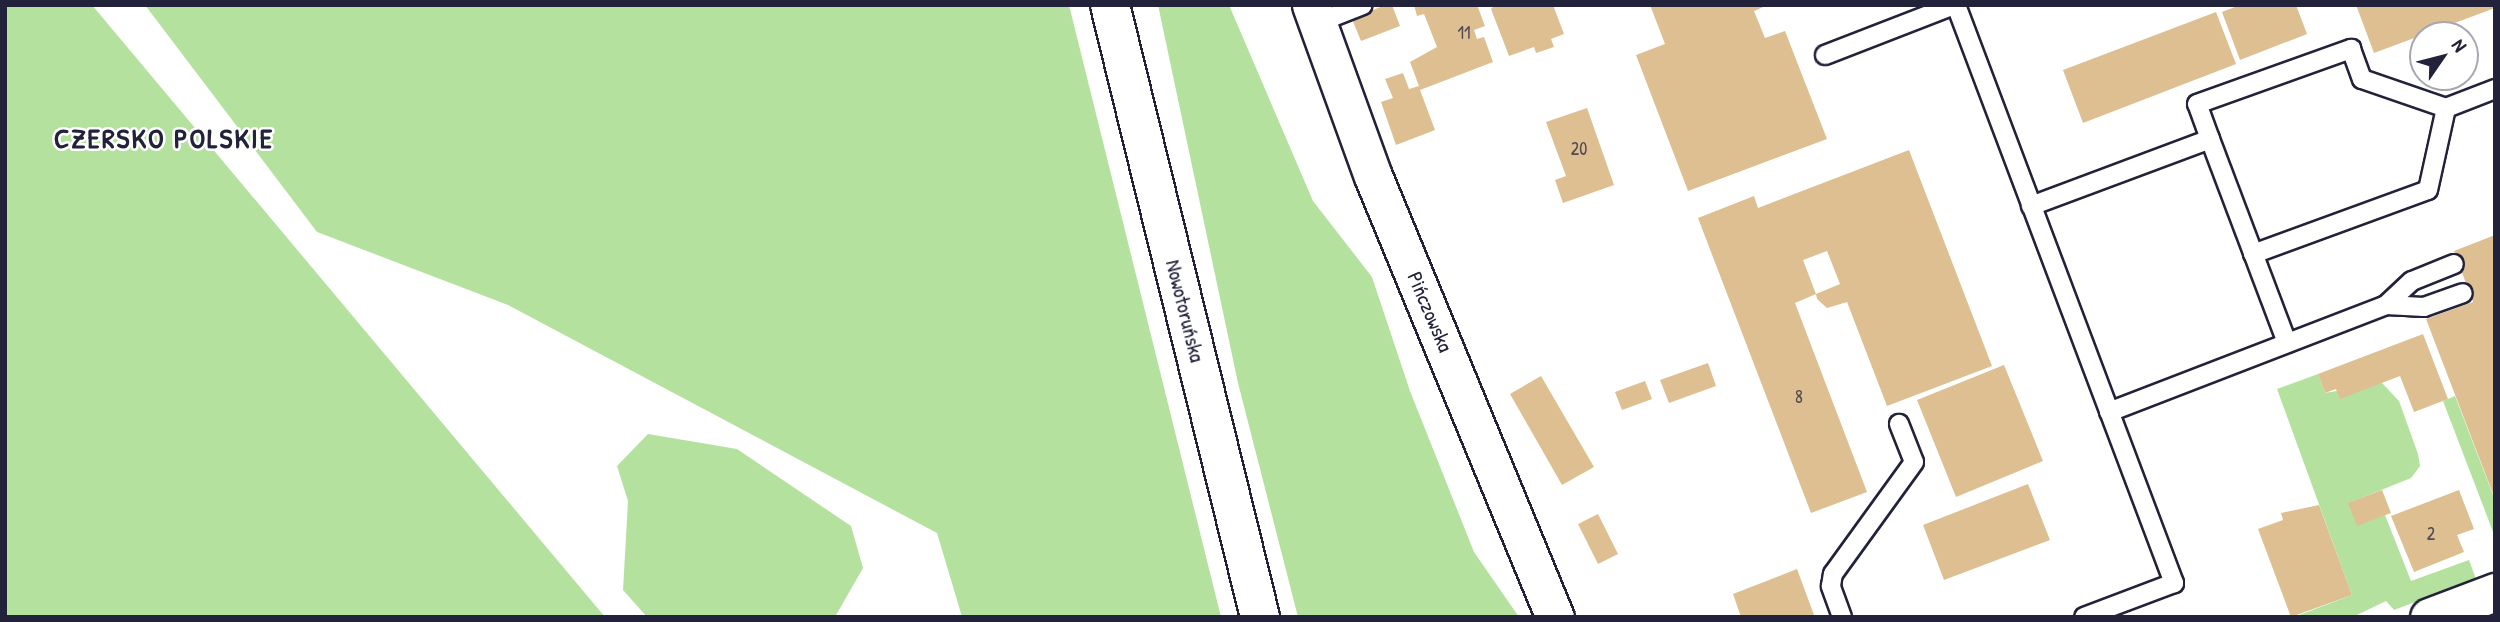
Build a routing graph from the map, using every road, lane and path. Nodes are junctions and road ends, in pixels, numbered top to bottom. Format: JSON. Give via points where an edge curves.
{"nodes":[{"id":1,"x":1110,"y":5,"type":"edge"},
{"id":2,"x":1363,"y":5,"type":"edge"},
{"id":3,"x":1955,"y":5,"type":"edge"},
{"id":4,"x":1314,"y":14,"type":"edge"},
{"id":5,"x":1825,"y":55,"type":"dead end"},
{"id":6,"x":2495,"y":89,"type":"edge"},
{"id":7,"x":2446,"y":108,"type":"junction"},
{"id":8,"x":2210,"y":139,"type":"junction"},
{"id":9,"x":2031,"y":206,"type":"junction"},
{"id":10,"x":2253,"y":254,"type":"junction"},
{"id":11,"x":2454,"y":264,"type":"dead end"},
{"id":12,"x":2463,"y":293,"type":"dead end"},
{"id":13,"x":2386,"y":305,"type":"junction"},
{"id":14,"x":2287,"y":343,"type":"junction"},
{"id":15,"x":2109,"y":412,"type":"junction"},
{"id":16,"x":1899,"y":424,"type":"dead end"},
{"id":17,"x":2495,"y":592,"type":"edge"},
{"id":18,"x":1259,"y":617,"type":"edge"},
{"id":19,"x":1555,"y":617,"type":"edge"},
{"id":20,"x":1842,"y":617,"type":"edge"},
{"id":21,"x":2084,"y":617,"type":"edge"},
{"id":22,"x":2429,"y":617,"type":"edge"}],
"edges":[{"from":1,"to":18,"type":"main road","name":"Nowotoruńska"},
{"from":2,"to":4,"type":"lane"},
{"from":3,"to":5,"type":"lane"},
{"from":3,"to":9,"type":"lane"},
{"from":4,"to":19,"type":"street","name":"Pińczowska","via":[[1373,176]]},
{"from":6,"to":7,"type":"lane"},
{"from":7,"to":8,"type":"lane","via":[[2362,79],[2351,49],[2197,104]]},
{"from":7,"to":10,"type":"lane","via":[[2428,190]]},
{"from":8,"to":9,"type":"lane"},
{"from":8,"to":10,"type":"lane"},
{"from":9,"to":15,"type":"lane"},
{"from":10,"to":14,"type":"lane"},
{"from":11,"to":13,"type":"lane","via":[[2412,281]]},
{"from":12,"to":13,"type":"lane","via":[[2424,307]]},
{"from":13,"to":14,"type":"lane"},
{"from":14,"to":15,"type":"lane"},
{"from":15,"to":21,"type":"lane","via":[[2174,583]]},
{"from":16,"to":20,"type":"lane","via":[[1914,462],[1833,574],[1831,586]]},
{"from":17,"to":22,"type":"street"}]}
